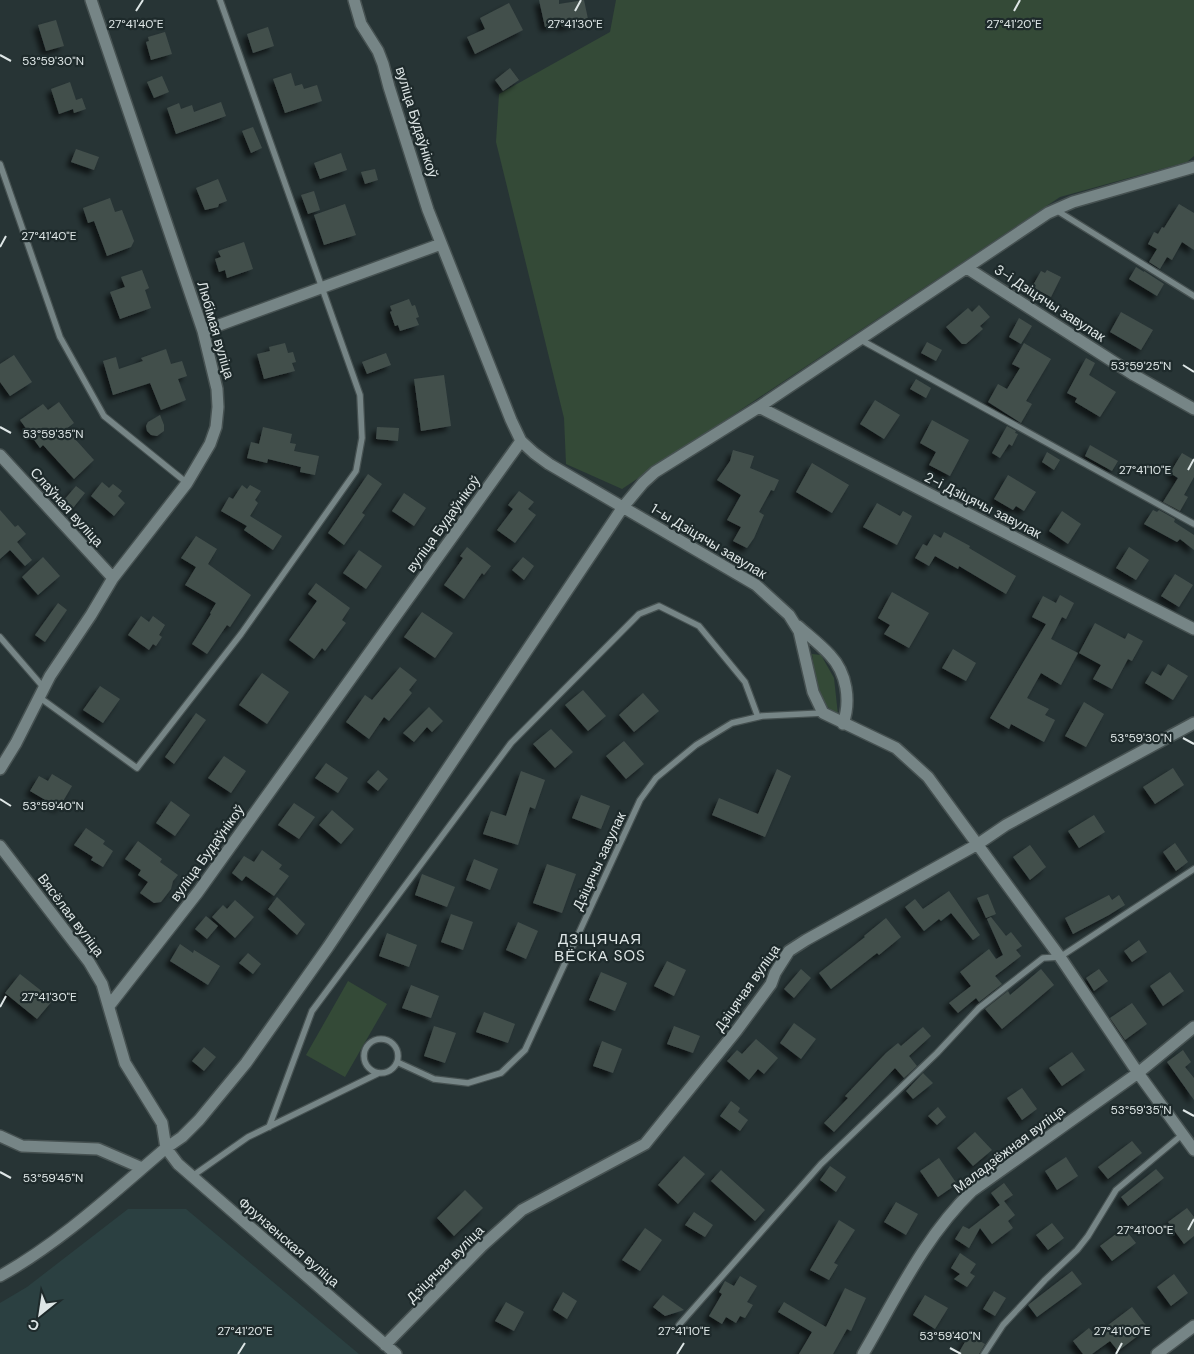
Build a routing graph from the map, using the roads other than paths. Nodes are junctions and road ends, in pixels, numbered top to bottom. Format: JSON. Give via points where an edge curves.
{"nodes":[{"id":1,"x":91,"y":0,"type":"edge"},
{"id":2,"x":220,"y":0,"type":"edge"},
{"id":3,"x":354,"y":0,"type":"edge"},
{"id":4,"x":0,"y":164,"type":"edge"},
{"id":5,"x":1193,"y":170,"type":"edge"},
{"id":6,"x":1054,"y":209,"type":"junction"},
{"id":7,"x":441,"y":244,"type":"junction"},
{"id":8,"x":966,"y":268,"type":"junction"},
{"id":9,"x":322,"y":288,"type":"junction"},
{"id":10,"x":1194,"y":296,"type":"edge"},
{"id":11,"x":203,"y":331,"type":"junction"},
{"id":12,"x":860,"y":340,"type":"junction"},
{"id":13,"x":759,"y":407,"type":"junction"},
{"id":14,"x":1194,"y":409,"type":"edge"},
{"id":15,"x":521,"y":441,"type":"junction"},
{"id":16,"x":0,"y":455,"type":"edge"},
{"id":17,"x":187,"y":483,"type":"junction"},
{"id":18,"x":623,"y":507,"type":"junction"},
{"id":19,"x":1194,"y":524,"type":"edge"},
{"id":20,"x":113,"y":578,"type":"junction"},
{"id":21,"x":794,"y":623,"type":"junction"},
{"id":22,"x":1194,"y":629,"type":"edge"},
{"id":23,"x":0,"y":637,"type":"edge"},
{"id":24,"x":42,"y":693,"type":"junction"},
{"id":25,"x":823,"y":713,"type":"junction"},
{"id":26,"x":758,"y":717,"type":"junction"},
{"id":27,"x":1194,"y":723,"type":"edge"},
{"id":28,"x":843,"y":724,"type":"junction"},
{"id":29,"x":0,"y":769,"type":"edge"},
{"id":30,"x":978,"y":844,"type":"junction"},
{"id":31,"x":0,"y":846,"type":"edge"},
{"id":32,"x":1194,"y":869,"type":"edge"},
{"id":33,"x":1060,"y":957,"type":"junction"},
{"id":34,"x":110,"y":1006,"type":"junction"},
{"id":35,"x":1194,"y":1027,"type":"edge"},
{"id":36,"x":397,"y":1062,"type":"junction"},
{"id":37,"x":379,"y":1073,"type":"junction"},
{"id":38,"x":1138,"y":1073,"type":"junction"},
{"id":39,"x":269,"y":1127,"type":"junction"},
{"id":40,"x":1183,"y":1134,"type":"junction"},
{"id":41,"x":0,"y":1136,"type":"edge"},
{"id":42,"x":166,"y":1148,"type":"junction"},
{"id":43,"x":1194,"y":1150,"type":"edge"},
{"id":44,"x":142,"y":1168,"type":"junction"},
{"id":45,"x":191,"y":1177,"type":"junction"},
{"id":46,"x":0,"y":1276,"type":"edge"},
{"id":47,"x":679,"y":1325,"type":"dead end"},
{"id":48,"x":1194,"y":1326,"type":"edge"},
{"id":49,"x":386,"y":1345,"type":"junction"},
{"id":50,"x":396,"y":1354,"type":"edge"},
{"id":51,"x":864,"y":1354,"type":"edge"},
{"id":52,"x":984,"y":1354,"type":"edge"},
{"id":53,"x":1157,"y":1354,"type":"edge"}],
"edges":[{"from":1,"to":11,"type":"street","name":"Любімая вуліца"},
{"from":2,"to":9,"type":"lane"},
{"from":3,"to":7,"type":"street","name":"вуліца Будаўнікоў","via":[[361,24],[383,64]]},
{"from":4,"to":17,"type":"lane","via":[[60,338],[104,416]]},
{"from":5,"to":6,"type":"street","via":[[1115,189]]},
{"from":6,"to":8,"type":"street"},
{"from":6,"to":10,"type":"lane"},
{"from":7,"to":9,"type":"street"},
{"from":7,"to":15,"type":"street","name":"вуліца Будаўнікоў"},
{"from":8,"to":12,"type":"street"},
{"from":8,"to":14,"type":"street","name":"3-і Дзіцячы завулак","via":[[1134,375]]},
{"from":9,"to":11,"type":"street"},
{"from":9,"to":24,"type":"lane","via":[[360,395],[362,438],[356,471],[241,634],[137,768]]},
{"from":11,"to":17,"type":"street","name":"Любімая вуліца","via":[[217,389],[216,427]]},
{"from":12,"to":13,"type":"street"},
{"from":12,"to":19,"type":"lane"},
{"from":13,"to":18,"type":"street","via":[[655,472]]},
{"from":13,"to":22,"type":"street","name":"2-і Дзіцячы завулак"},
{"from":15,"to":18,"type":"street","name":"1-ы Дзіцячы завулак","via":[[548,464]]},
{"from":15,"to":34,"type":"street","name":"вуліца Будаўнікоў","via":[[198,892]]},
{"from":16,"to":20,"type":"street","name":"Слаўная вуліца"},
{"from":17,"to":20,"type":"street","name":"Любімая вуліца"},
{"from":18,"to":21,"type":"street","name":"1-ы Дзіцячы завулак","via":[[756,585]]},
{"from":18,"to":42,"type":"street","via":[[328,947],[246,1063],[182,1137]]},
{"from":20,"to":24,"type":"street","name":"Любімая вуліца"},
{"from":21,"to":25,"type":"street","name":"1-ы Дзіцячы завулак","via":[[804,646],[813,692]]},
{"from":21,"to":28,"type":"street","via":[[831,655],[842,672],[848,696]]},
{"from":23,"to":24,"type":"lane"},
{"from":24,"to":29,"type":"street","name":"Любімая вуліца"},
{"from":25,"to":26,"type":"lane","name":"Дзіцячы завулак"},
{"from":25,"to":28,"type":"street"},
{"from":26,"to":36,"type":"lane","name":"Дзіцячы завулак","via":[[732,723],[696,746],[656,778],[640,800],[525,1050],[501,1073],[468,1083],[434,1079]]},
{"from":26,"to":39,"type":"lane","via":[[745,682],[700,626],[659,606],[639,614],[511,743],[312,1011]]},
{"from":27,"to":30,"type":"street","name":"Дзіцячая вуліца","via":[[1006,825]]},
{"from":28,"to":30,"type":"street","via":[[896,748],[910,759],[928,777]]},
{"from":30,"to":33,"type":"street"},
{"from":30,"to":49,"type":"street","name":"Дзіцячая вуліца","via":[[789,951],[771,984],[645,1144],[522,1210],[482,1246]]},
{"from":31,"to":34,"type":"street","name":"Вясёлая вуліца","via":[[89,962]]},
{"from":32,"to":33,"type":"lane"},
{"from":33,"to":38,"type":"street"},
{"from":33,"to":47,"type":"lane","via":[[1043,958],[978,1008],[937,1053],[821,1164]]},
{"from":34,"to":42,"type":"street","name":"Вясёлая вуліца","via":[[125,1063],[162,1123]]},
{"from":35,"to":38,"type":"street","name":"Маладзёжная вуліца"},
{"from":36,"to":37,"type":"lane","via":[[389,1071]]},
{"from":36,"to":37,"type":"lane","via":[[397,1049],[389,1040],[378,1038],[370,1042],[364,1050],[365,1063]]},
{"from":37,"to":39,"type":"lane"},
{"from":38,"to":40,"type":"street"},
{"from":38,"to":51,"type":"street","name":"Маладзёжная вуліца","via":[[962,1201],[925,1248]]},
{"from":39,"to":45,"type":"lane","via":[[248,1137]]},
{"from":40,"to":43,"type":"street"},
{"from":40,"to":52,"type":"lane","via":[[1116,1190],[1077,1250],[1003,1326]]},
{"from":41,"to":44,"type":"street","via":[[22,1146],[98,1148]]},
{"from":42,"to":44,"type":"street"},
{"from":42,"to":45,"type":"street","name":"Фрунзенская вуліца"},
{"from":44,"to":46,"type":"street","via":[[76,1224],[25,1262]]},
{"from":45,"to":49,"type":"street","name":"Фрунзенская вуліца"},
{"from":48,"to":53,"type":"street"},
{"from":49,"to":50,"type":"street","name":"Фрунзенская вуліца"}]}
